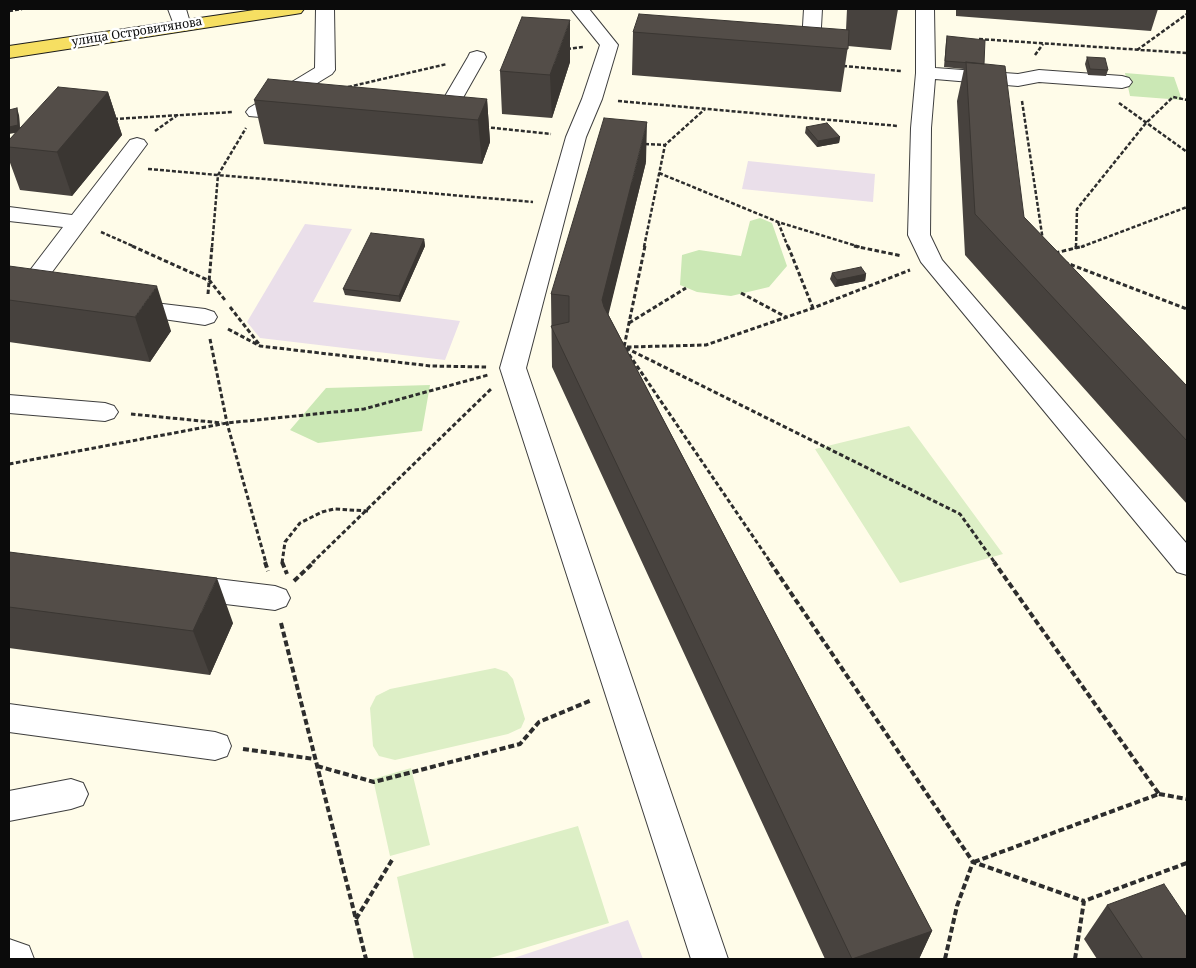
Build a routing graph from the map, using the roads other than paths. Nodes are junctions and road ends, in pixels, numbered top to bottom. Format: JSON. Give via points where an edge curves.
{"nodes":[{"id":1,"x":294,"y":9,"type":"edge"},
{"id":2,"x":325,"y":9,"type":"edge"},
{"id":3,"x":580,"y":9,"type":"edge"},
{"id":4,"x":813,"y":9,"type":"edge"},
{"id":5,"x":925,"y":9,"type":"edge"},
{"id":6,"x":180,"y":17,"type":"edge"},
{"id":7,"x":9,"y":52,"type":"edge"},
{"id":8,"x":477,"y":57,"type":"road end"},
{"id":9,"x":790,"y":61,"type":"edge"},
{"id":10,"x":926,"y":73,"type":"junction"},
{"id":11,"x":1122,"y":82,"type":"dead end"},
{"id":12,"x":314,"y":115,"type":"edge"},
{"id":13,"x":411,"y":120,"type":"edge"},
{"id":14,"x":137,"y":144,"type":"road end"},
{"id":15,"x":9,"y":214,"type":"edge"},
{"id":16,"x":77,"y":222,"type":"junction"},
{"id":17,"x":16,"y":294,"type":"edge"},
{"id":18,"x":52,"y":298,"type":"edge"},
{"id":19,"x":110,"y":305,"type":"edge"},
{"id":20,"x":205,"y":317,"type":"road end"},
{"id":21,"x":9,"y":404,"type":"edge"},
{"id":22,"x":105,"y":412,"type":"road end"},
{"id":23,"x":1187,"y":564,"type":"edge"},
{"id":24,"x":157,"y":583,"type":"edge"},
{"id":25,"x":285,"y":590,"type":"road end"},
{"id":26,"x":9,"y":718,"type":"edge"},
{"id":27,"x":215,"y":746,"type":"road end"},
{"id":28,"x":71,"y":794,"type":"dead end"},
{"id":29,"x":9,"y":806,"type":"edge"},
{"id":30,"x":9,"y":957,"type":"edge"},
{"id":31,"x":16,"y":959,"type":"edge"},
{"id":32,"x":710,"y":959,"type":"edge"}],
"edges":[{"from":1,"to":6,"type":"main road","name":"улица Островитянова"},
{"from":2,"to":12,"type":"lane","via":[[325,70],[256,112]]},
{"from":3,"to":32,"type":"lane","via":[[618,46],[576,137],[513,368]]},
{"from":4,"to":9,"type":"lane","via":[[810,63]]},
{"from":5,"to":10,"type":"lane"},
{"from":6,"to":7,"type":"main road","name":"улица Островитянова"},
{"from":8,"to":13,"type":"lane","via":[[440,122]]},
{"from":10,"to":11,"type":"lane","via":[[1018,80],[1039,76]]},
{"from":10,"to":23,"type":"lane","via":[[921,128],[919,235],[932,262]]},
{"from":14,"to":16,"type":"lane"},
{"from":15,"to":16,"type":"lane"},
{"from":16,"to":17,"type":"lane"},
{"from":17,"to":18,"type":"lane"},
{"from":19,"to":20,"type":"lane"},
{"from":21,"to":22,"type":"lane"},
{"from":24,"to":25,"type":"lane"},
{"from":26,"to":27,"type":"lane"},
{"from":28,"to":29,"type":"lane"},
{"from":30,"to":31,"type":"lane"}]}
